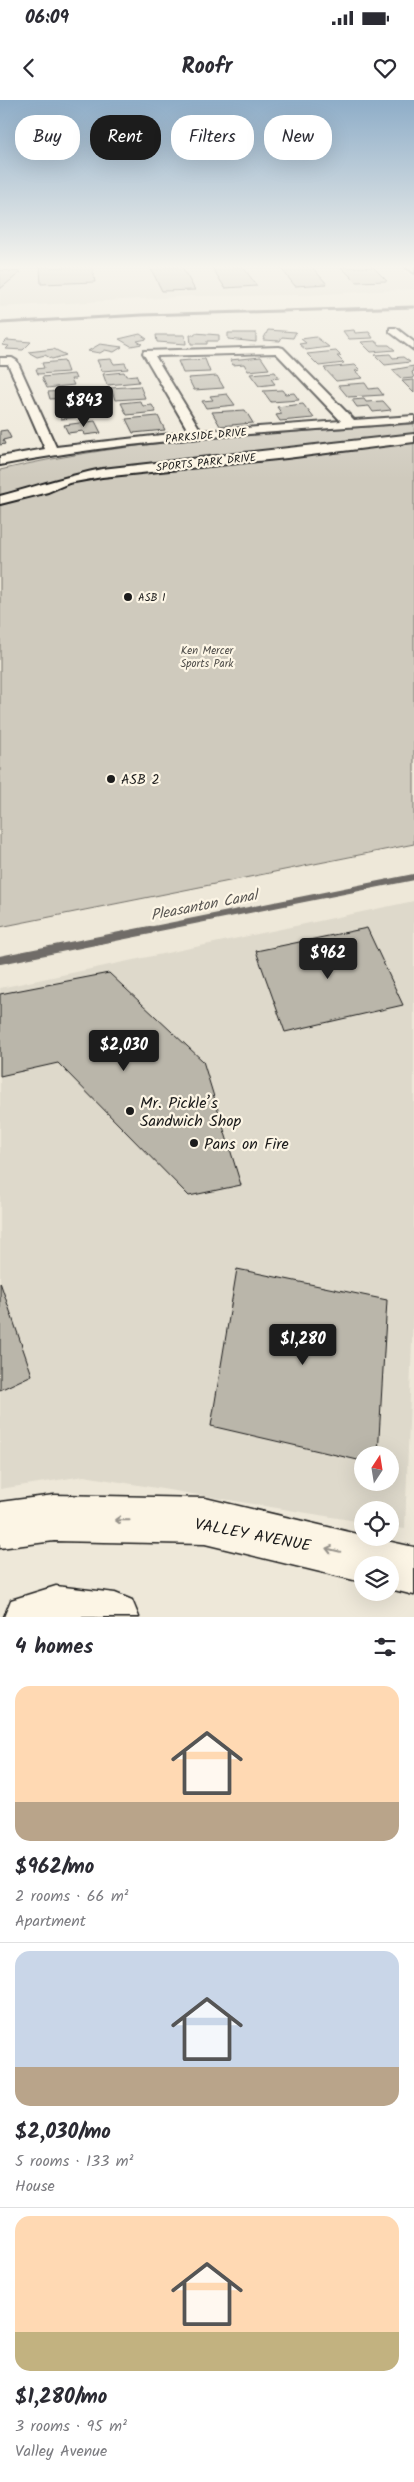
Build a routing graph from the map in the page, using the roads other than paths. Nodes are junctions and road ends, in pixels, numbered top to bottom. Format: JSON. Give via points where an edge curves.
{"nodes":[{"id":1,"x":402,"y":338,"type":"edge"},
{"id":2,"x":414,"y":348,"type":"edge"},
{"id":3,"x":0,"y":361,"type":"edge"},
{"id":4,"x":414,"y":418,"type":"edge"},
{"id":5,"x":350,"y":423,"type":"junction"},
{"id":6,"x":197,"y":435,"type":"junction"},
{"id":7,"x":414,"y":438,"type":"edge"},
{"id":8,"x":52,"y":451,"type":"junction"},
{"id":9,"x":0,"y":460,"type":"edge"},
{"id":10,"x":0,"y":500,"type":"edge"},
{"id":11,"x":0,"y":1525,"type":"edge"},
{"id":12,"x":414,"y":1571,"type":"edge"},
{"id":13,"x":28,"y":1617,"type":"edge"},
{"id":14,"x":115,"y":1617,"type":"edge"}],
"edges":[{"from":1,"to":2,"type":"street"},
{"from":3,"to":8,"type":"street","via":[[12,361]]},
{"from":4,"to":5,"type":"street","name":"PARKSIDE DRIVE"},
{"from":5,"to":6,"type":"street","name":"PARKSIDE DRIVE"},
{"from":5,"to":6,"type":"street","via":[[279,350],[148,353]]},
{"from":6,"to":8,"type":"street","name":"PARKSIDE DRIVE"},
{"from":7,"to":10,"type":"street","name":"SPORTS PARK DRIVE","via":[[102,473]]},
{"from":8,"to":9,"type":"street","name":"PARKSIDE DRIVE"},
{"from":12,"to":11,"type":"main road","name":"VALLEY AVENUE","one_way":true,"via":[[205,1522],[54,1518]]},
{"from":13,"to":14,"type":"main road","via":[[56,1610]]}]}
